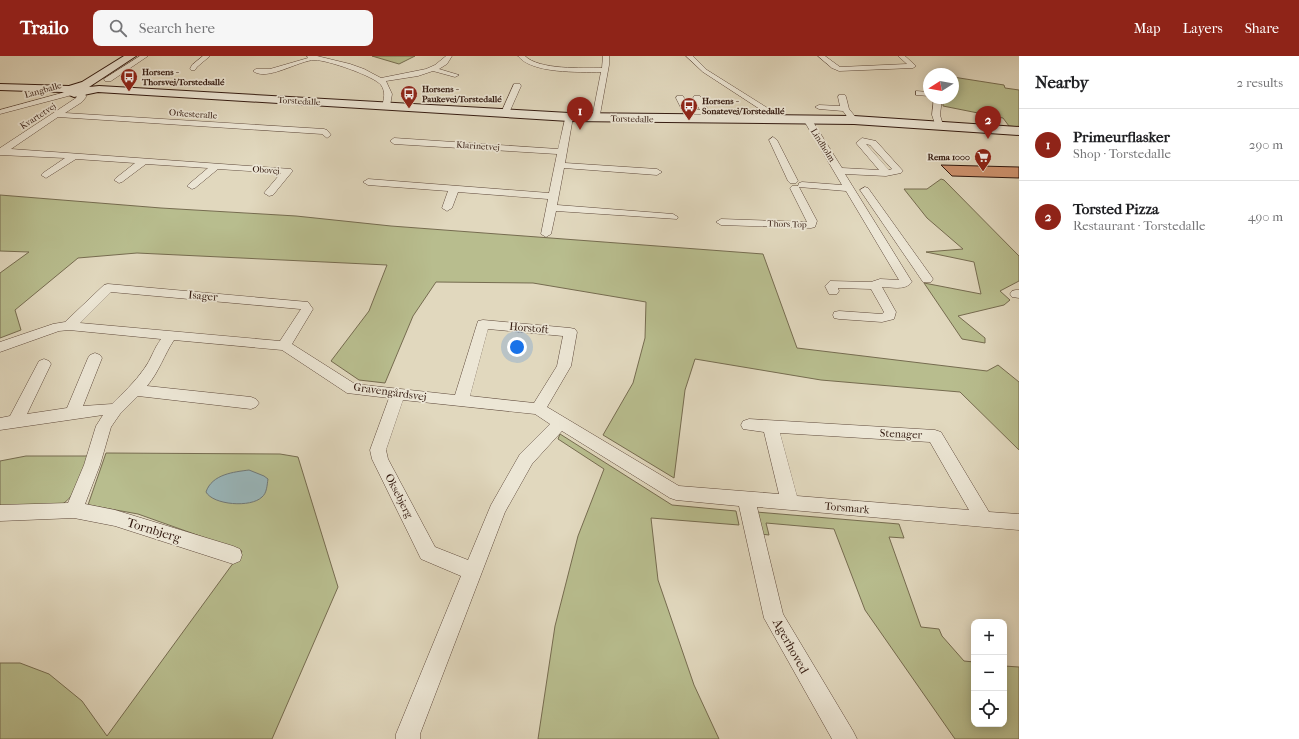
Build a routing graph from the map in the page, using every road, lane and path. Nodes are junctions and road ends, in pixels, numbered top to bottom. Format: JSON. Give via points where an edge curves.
{"nodes":[{"id":1,"x":131,"y":56,"type":"edge"},
{"id":2,"x":145,"y":56,"type":"edge"},
{"id":3,"x":207,"y":56,"type":"edge"},
{"id":4,"x":450,"y":56,"type":"edge"},
{"id":5,"x":521,"y":56,"type":"edge"},
{"id":6,"x":606,"y":56,"type":"edge"},
{"id":7,"x":689,"y":56,"type":"edge"},
{"id":8,"x":821,"y":56,"type":"edge"},
{"id":9,"x":901,"y":56,"type":"edge"},
{"id":10,"x":312,"y":57,"type":"edge"},
{"id":11,"x":193,"y":69,"type":"dead end"},
{"id":12,"x":432,"y":69,"type":"junction"},
{"id":13,"x":605,"y":70,"type":"junction"},
{"id":14,"x":256,"y":71,"type":"dead end"},
{"id":15,"x":455,"y":75,"type":"dead end"},
{"id":16,"x":108,"y":79,"type":"dead end"},
{"id":17,"x":381,"y":80,"type":"junction"},
{"id":18,"x":517,"y":86,"type":"dead end"},
{"id":19,"x":0,"y":87,"type":"edge"},
{"id":20,"x":87,"y":89,"type":"junction"},
{"id":21,"x":70,"y":91,"type":"junction"},
{"id":22,"x":919,"y":93,"type":"dead end"},
{"id":23,"x":923,"y":93,"type":"edge"},
{"id":24,"x":842,"y":97,"type":"dead end"},
{"id":25,"x":680,"y":98,"type":"dead end"},
{"id":26,"x":697,"y":98,"type":"dead end"},
{"id":27,"x":937,"y":104,"type":"edge"},
{"id":28,"x":386,"y":106,"type":"junction"},
{"id":29,"x":819,"y":107,"type":"dead end"},
{"id":30,"x":845,"y":109,"type":"junction"},
{"id":31,"x":0,"y":112,"type":"edge"},
{"id":32,"x":505,"y":113,"type":"junction"},
{"id":33,"x":57,"y":115,"type":"junction"},
{"id":34,"x":709,"y":116,"type":"junction"},
{"id":35,"x":569,"y":117,"type":"junction"},
{"id":36,"x":596,"y":118,"type":"junction"},
{"id":37,"x":781,"y":119,"type":"junction"},
{"id":38,"x":807,"y":119,"type":"junction"},
{"id":39,"x":854,"y":120,"type":"junction"},
{"id":40,"x":939,"y":125,"type":"junction"},
{"id":41,"x":1016,"y":132,"type":"edge"},
{"id":42,"x":327,"y":135,"type":"dead end"},
{"id":43,"x":773,"y":140,"type":"dead end"},
{"id":44,"x":394,"y":141,"type":"dead end"},
{"id":45,"x":1,"y":152,"type":"edge"},
{"id":46,"x":562,"y":152,"type":"junction"},
{"id":47,"x":74,"y":156,"type":"junction"},
{"id":48,"x":874,"y":159,"type":"junction"},
{"id":49,"x":888,"y":159,"type":"junction"},
{"id":50,"x":144,"y":161,"type":"junction"},
{"id":51,"x":560,"y":165,"type":"junction"},
{"id":52,"x":215,"y":167,"type":"junction"},
{"id":53,"x":839,"y":171,"type":"junction"},
{"id":54,"x":656,"y":172,"type":"dead end"},
{"id":55,"x":886,"y":172,"type":"junction"},
{"id":56,"x":46,"y":175,"type":"dead end"},
{"id":57,"x":119,"y":180,"type":"dead end"},
{"id":58,"x":368,"y":182,"type":"dead end"},
{"id":59,"x":797,"y":184,"type":"junction"},
{"id":60,"x":192,"y":186,"type":"dead end"},
{"id":61,"x":454,"y":188,"type":"junction"},
{"id":62,"x":849,"y":188,"type":"junction"},
{"id":63,"x":865,"y":190,"type":"dead end"},
{"id":64,"x":269,"y":193,"type":"dead end"},
{"id":65,"x":554,"y":196,"type":"junction"},
{"id":66,"x":857,"y":201,"type":"junction"},
{"id":67,"x":872,"y":201,"type":"junction"},
{"id":68,"x":447,"y":208,"type":"dead end"},
{"id":69,"x":551,"y":208,"type":"junction"},
{"id":70,"x":673,"y":217,"type":"dead end"},
{"id":71,"x":721,"y":222,"type":"dead end"},
{"id":72,"x":546,"y":234,"type":"dead end"},
{"id":73,"x":878,"y":236,"type":"junction"},
{"id":74,"x":896,"y":237,"type":"junction"},
{"id":75,"x":892,"y":260,"type":"junction"},
{"id":76,"x":914,"y":261,"type":"junction"},
{"id":77,"x":927,"y":279,"type":"dead end"},
{"id":78,"x":876,"y":286,"type":"junction"},
{"id":79,"x":833,"y":291,"type":"dead end"},
{"id":80,"x":839,"y":315,"type":"dead end"},
{"id":81,"x":69,"y":326,"type":"junction"},
{"id":82,"x":171,"y":335,"type":"junction"},
{"id":83,"x":284,"y":346,"type":"junction"},
{"id":84,"x":0,"y":347,"type":"edge"},
{"id":85,"x":95,"y":358,"type":"dead end"},
{"id":86,"x":44,"y":364,"type":"dead end"},
{"id":87,"x":136,"y":390,"type":"junction"},
{"id":88,"x":398,"y":394,"type":"junction"},
{"id":89,"x":461,"y":401,"type":"junction"},
{"id":90,"x":251,"y":403,"type":"dead end"},
{"id":91,"x":538,"y":409,"type":"junction"},
{"id":92,"x":115,"y":410,"type":"junction"},
{"id":93,"x":74,"y":413,"type":"junction"},
{"id":94,"x":16,"y":421,"type":"junction"},
{"id":95,"x":561,"y":423,"type":"junction"},
{"id":96,"x":0,"y":424,"type":"edge"},
{"id":97,"x":749,"y":425,"type":"dead end"},
{"id":98,"x":771,"y":427,"type":"junction"},
{"id":99,"x":676,"y":493,"type":"joint"},
{"id":100,"x":746,"y":499,"type":"junction"},
{"id":101,"x":790,"y":502,"type":"junction"},
{"id":102,"x":74,"y":510,"type":"junction"},
{"id":103,"x":0,"y":513,"type":"edge"},
{"id":104,"x":984,"y":519,"type":"junction"},
{"id":105,"x":1019,"y":522,"type":"edge"},
{"id":106,"x":233,"y":555,"type":"dead end"},
{"id":107,"x":472,"y":571,"type":"junction"},
{"id":108,"x":408,"y":739,"type":"edge"},
{"id":109,"x":845,"y":739,"type":"edge"}],
"edges":[{"from":1,"to":20,"type":"street"},
{"from":2,"to":16,"type":"street"},
{"from":3,"to":11,"type":"street"},
{"from":4,"to":12,"type":"street","via":[[443,64]]},
{"from":5,"to":13,"type":"street","via":[[528,63],[540,66]]},
{"from":6,"to":13,"type":"street"},
{"from":7,"to":37,"type":"street","via":[[705,71]]},
{"from":8,"to":9,"type":"street","via":[[839,69],[913,66]]},
{"from":10,"to":14,"type":"street","via":[[270,71]]},
{"from":10,"to":17,"type":"street","via":[[355,68]]},
{"from":12,"to":15,"type":"street"},
{"from":12,"to":17,"type":"street"},
{"from":13,"to":36,"type":"street"},
{"from":17,"to":28,"type":"street","via":[[389,95]]},
{"from":18,"to":32,"type":"street"},
{"from":19,"to":21,"type":"street"},
{"from":20,"to":21,"type":"street","name":"Torstedalle"},
{"from":20,"to":28,"type":"street","name":"Torstedalle"},
{"from":20,"to":33,"type":"street","name":"Kvartetvej","via":[[81,99]]},
{"from":21,"to":31,"type":"street","name":"Langballe"},
{"from":22,"to":23,"type":"street"},
{"from":24,"to":30,"type":"street"},
{"from":25,"to":34,"type":"street","name":"Torstedalle","via":[[687,112]]},
{"from":26,"to":34,"type":"street"},
{"from":27,"to":40,"type":"street","via":[[935,115]]},
{"from":28,"to":32,"type":"street","name":"Torstedalle"},
{"from":29,"to":30,"type":"street"},
{"from":30,"to":39,"type":"street"},
{"from":32,"to":35,"type":"street","name":"Torstedalle"},
{"from":33,"to":42,"type":"street","name":"Orkesteralle","via":[[324,132]]},
{"from":33,"to":45,"type":"street","name":"Kvartetvej"},
{"from":34,"to":36,"type":"street","name":"Torstedalle"},
{"from":34,"to":37,"type":"street","name":"Torstedalle"},
{"from":35,"to":36,"type":"street","name":"Torstedalle"},
{"from":35,"to":46,"type":"street"},
{"from":37,"to":38,"type":"street","name":"Torstedalle"},
{"from":38,"to":39,"type":"street","name":"Torstedalle"},
{"from":38,"to":53,"type":"street","name":"Lindholm"},
{"from":39,"to":40,"type":"street","name":"Torstedalle"},
{"from":40,"to":41,"type":"street","name":"Torstedalle"},
{"from":43,"to":59,"type":"street","name":"Thors Top"},
{"from":44,"to":46,"type":"street","name":"Klarinetvej"},
{"from":45,"to":47,"type":"street","name":"Obovej"},
{"from":46,"to":51,"type":"street"},
{"from":47,"to":50,"type":"street","name":"Obovej"},
{"from":47,"to":56,"type":"street"},
{"from":48,"to":49,"type":"street"},
{"from":48,"to":49,"type":"street","via":[[860,142],[873,143]]},
{"from":48,"to":55,"type":"street"},
{"from":49,"to":55,"type":"street","via":[[898,171]]},
{"from":50,"to":52,"type":"street","name":"Obovej"},
{"from":50,"to":57,"type":"street"},
{"from":51,"to":54,"type":"street"},
{"from":51,"to":65,"type":"street"},
{"from":52,"to":60,"type":"street"},
{"from":52,"to":64,"type":"street","name":"Obovej","via":[[288,172]]},
{"from":53,"to":55,"type":"street","name":"Lindholm"},
{"from":53,"to":62,"type":"street","name":"Lindholm"},
{"from":58,"to":61,"type":"street"},
{"from":59,"to":62,"type":"street"},
{"from":59,"to":71,"type":"street","name":"Thors Top","via":[[812,221],[811,225]]},
{"from":61,"to":65,"type":"street"},
{"from":61,"to":68,"type":"street"},
{"from":62,"to":66,"type":"street","name":"Lindholm"},
{"from":63,"to":67,"type":"street"},
{"from":65,"to":69,"type":"street"},
{"from":66,"to":67,"type":"street"},
{"from":66,"to":73,"type":"street","name":"Lindholm"},
{"from":67,"to":74,"type":"street"},
{"from":69,"to":70,"type":"street"},
{"from":69,"to":72,"type":"street"},
{"from":73,"to":74,"type":"street"},
{"from":73,"to":75,"type":"street","name":"Lindholm"},
{"from":74,"to":76,"type":"street"},
{"from":75,"to":76,"type":"street"},
{"from":75,"to":78,"type":"street","name":"Lindholm","via":[[906,283],[880,283]]},
{"from":76,"to":77,"type":"street"},
{"from":78,"to":79,"type":"street","name":"Lindholm","via":[[834,284],[831,287]]},
{"from":78,"to":80,"type":"street","via":[[890,312],[889,316],[882,318]]},
{"from":81,"to":82,"type":"street","name":"Gravengårdsvej"},
{"from":81,"to":83,"type":"street","name":"Isager","via":[[108,288],[304,305],[307,309]]},
{"from":81,"to":84,"type":"street","name":"Gravengårdsvej","via":[[58,327]]},
{"from":82,"to":83,"type":"street","name":"Gravengårdsvej"},
{"from":82,"to":87,"type":"street","via":[[160,350],[152,369]]},
{"from":83,"to":88,"type":"street","name":"Gravengårdsvej","via":[[352,389]]},
{"from":85,"to":93,"type":"street"},
{"from":86,"to":94,"type":"street"},
{"from":87,"to":90,"type":"street"},
{"from":87,"to":92,"type":"street"},
{"from":88,"to":89,"type":"street","name":"Gravengårdsvej"},
{"from":88,"to":107,"type":"street","name":"Oksebjerg","via":[[378,450],[380,459],[428,553]]},
{"from":89,"to":91,"type":"street","name":"Gravengårdsvej"},
{"from":89,"to":91,"type":"street","name":"Horstoft","via":[[483,324],[570,332],[564,366]]},
{"from":91,"to":95,"type":"street","name":"Gravengårdsvej"},
{"from":92,"to":93,"type":"street"},
{"from":92,"to":102,"type":"street","via":[[102,430],[92,465]]},
{"from":93,"to":94,"type":"street"},
{"from":94,"to":96,"type":"street"},
{"from":95,"to":99,"type":"street","name":"Gravengårdsvej"},
{"from":95,"to":107,"type":"street","via":[[526,459],[497,510]]},
{"from":97,"to":98,"type":"street","name":"Stenager"},
{"from":98,"to":101,"type":"street"},
{"from":98,"to":104,"type":"street","name":"Stenager","via":[[935,436]]},
{"from":99,"to":100,"type":"street","name":"Torsmark"},
{"from":100,"to":101,"type":"street","name":"Torsmark"},
{"from":100,"to":109,"type":"street","name":"Agerhoved","via":[[774,618]]},
{"from":101,"to":104,"type":"street","name":"Torsmark"},
{"from":102,"to":103,"type":"street","name":"Tornbjerg"},
{"from":102,"to":106,"type":"street","name":"Tornbjerg","via":[[115,518]]},
{"from":104,"to":105,"type":"street","name":"Torsmark"},
{"from":107,"to":108,"type":"street"}]}
